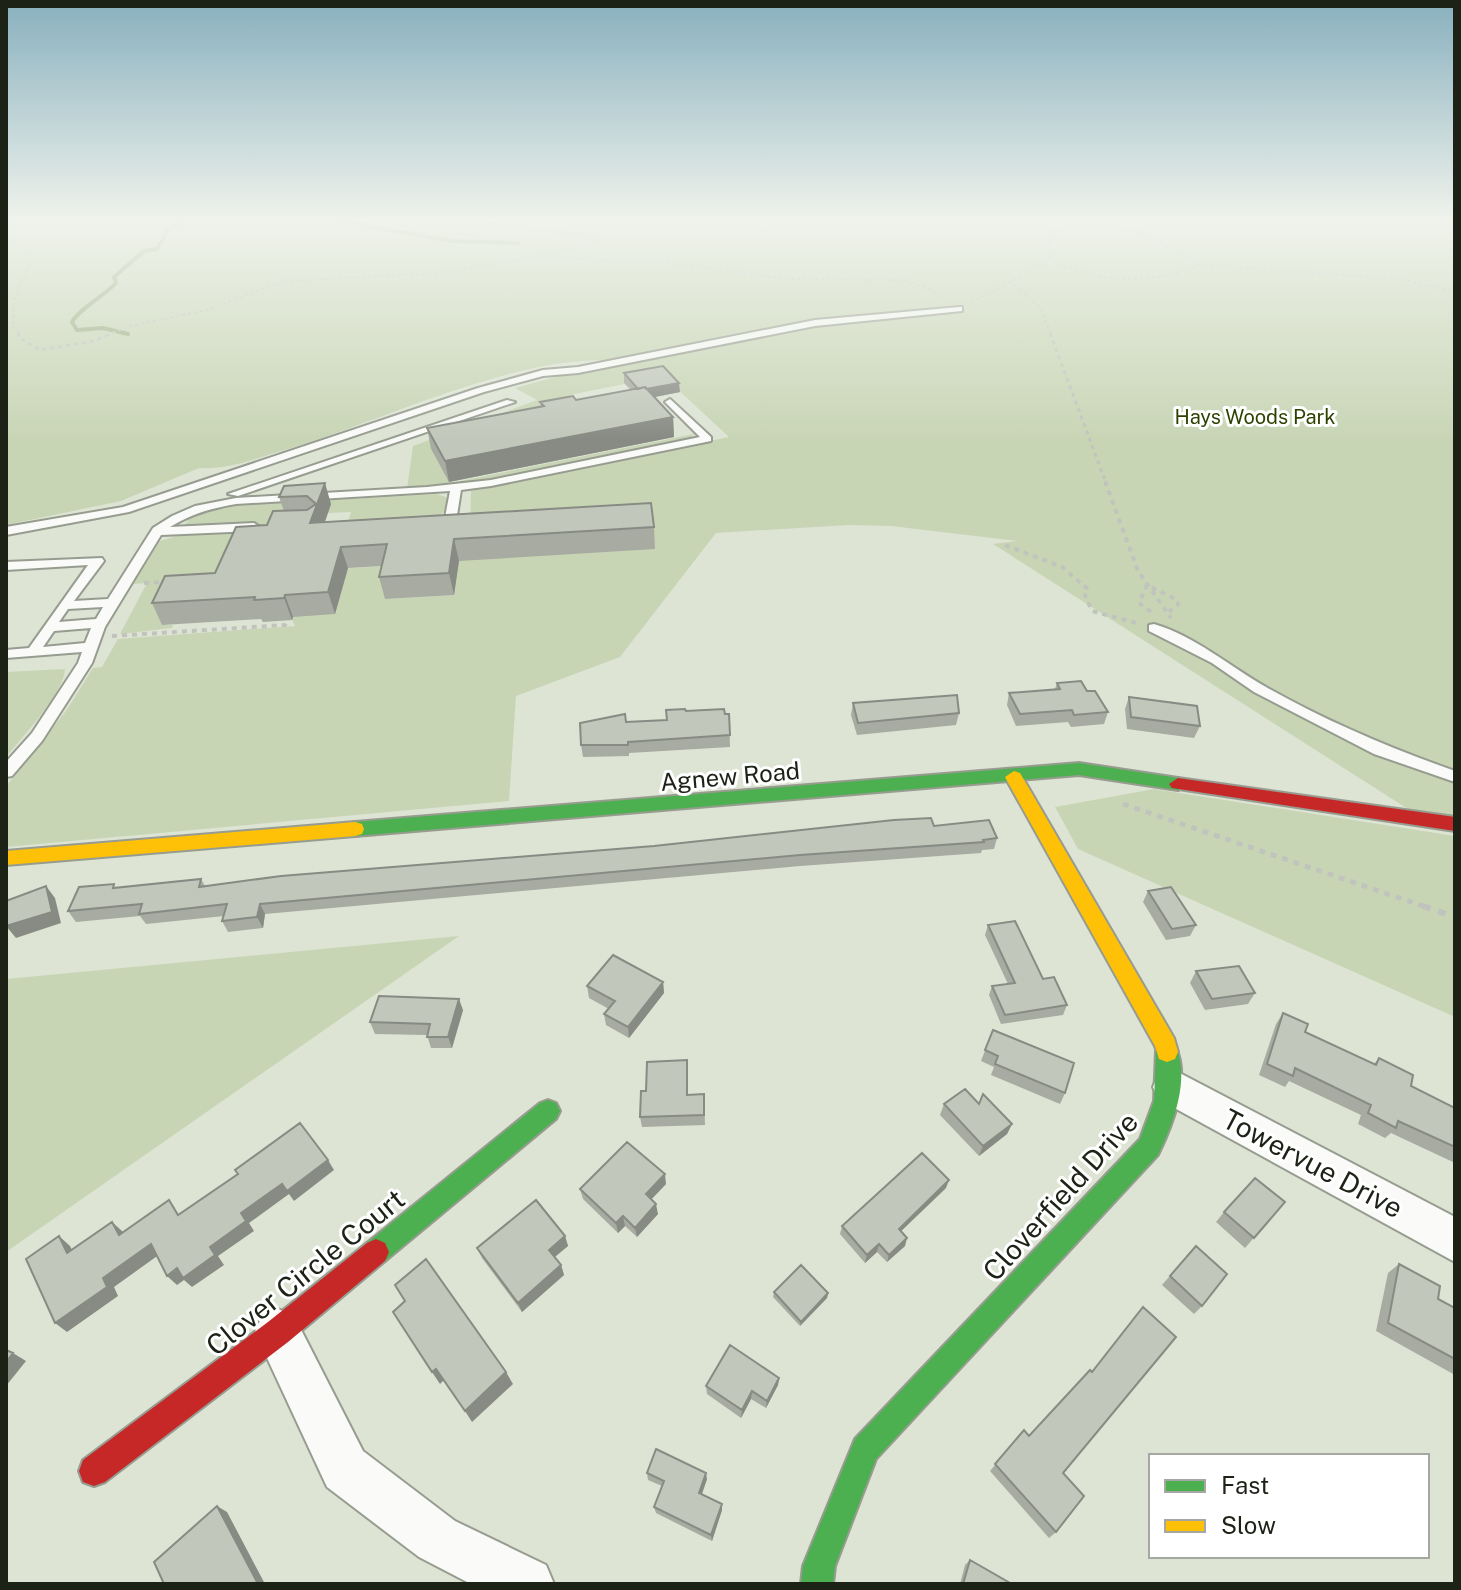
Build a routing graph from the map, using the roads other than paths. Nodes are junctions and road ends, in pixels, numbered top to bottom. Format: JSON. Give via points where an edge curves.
{"nodes":[{"id":1,"x":959,"y":309,"type":"road end"},
{"id":2,"x":510,"y":402,"type":"dead end"},
{"id":3,"x":670,"y":402,"type":"dead end"},
{"id":4,"x":456,"y":487,"type":"junction"},
{"id":5,"x":214,"y":504,"type":"junction"},
{"id":6,"x":267,"y":526,"type":"edge"},
{"id":7,"x":449,"y":528,"type":"edge"},
{"id":8,"x":6,"y":531,"type":"edge"},
{"id":9,"x":156,"y":531,"type":"junction"},
{"id":10,"x":6,"y":566,"type":"edge"},
{"id":11,"x":112,"y":603,"type":"junction"},
{"id":12,"x":64,"y":605,"type":"junction"},
{"id":13,"x":49,"y":627,"type":"junction"},
{"id":14,"x":1154,"y":628,"type":"road end"},
{"id":15,"x":95,"y":635,"type":"junction"},
{"id":16,"x":33,"y":652,"type":"junction"},
{"id":17,"x":6,"y":654,"type":"edge"},
{"id":18,"x":6,"y":772,"type":"edge"},
{"id":19,"x":1454,"y":776,"type":"edge"},
{"id":20,"x":1014,"y":777,"type":"junction"},
{"id":21,"x":1452,"y":823,"type":"edge"},
{"id":22,"x":6,"y":858,"type":"edge"},
{"id":23,"x":1172,"y":1087,"type":"junction"},
{"id":24,"x":548,"y":1111,"type":"dead end"},
{"id":25,"x":1455,"y":1240,"type":"edge"},
{"id":26,"x":278,"y":1332,"type":"junction"},
{"id":27,"x":94,"y":1471,"type":"dead end"},
{"id":28,"x":527,"y":1584,"type":"edge"},
{"id":29,"x":817,"y":1584,"type":"edge"}],
"edges":[{"from":1,"to":8,"type":"lane","via":[[815,323],[543,373],[125,510]]},
{"from":2,"to":5,"type":"lane"},
{"from":3,"to":4,"type":"lane","via":[[707,439]]},
{"from":4,"to":5,"type":"lane"},
{"from":4,"to":7,"type":"lane"},
{"from":5,"to":9,"type":"lane"},
{"from":6,"to":9,"type":"lane"},
{"from":9,"to":11,"type":"lane"},
{"from":10,"to":12,"type":"lane","via":[[98,561]]},
{"from":11,"to":12,"type":"lane"},
{"from":11,"to":15,"type":"lane"},
{"from":12,"to":13,"type":"lane"},
{"from":13,"to":15,"type":"lane"},
{"from":13,"to":16,"type":"lane"},
{"from":14,"to":19,"type":"lane","via":[[1379,750]]},
{"from":15,"to":16,"type":"lane"},
{"from":15,"to":18,"type":"lane","via":[[85,663],[37,737]]},
{"from":16,"to":17,"type":"lane"},
{"from":20,"to":21,"type":"street","name":"Agnew Road","via":[[1079,769]]},
{"from":20,"to":22,"type":"street","name":"Agnew Road"},
{"from":20,"to":23,"type":"street","name":"Cloverfield Drive","via":[[1166,1045]]},
{"from":23,"to":25,"type":"street","name":"Towervue Drive"},
{"from":23,"to":29,"type":"street","name":"Cloverfield Drive","via":[[1163,1122],[1149,1147],[865,1449],[819,1566]]},
{"from":24,"to":26,"type":"street","name":"Clover Circle Court"},
{"from":26,"to":27,"type":"street","name":"Clover Circle Court"},
{"from":26,"to":28,"type":"street","via":[[345,1469],[437,1539]]}]}
